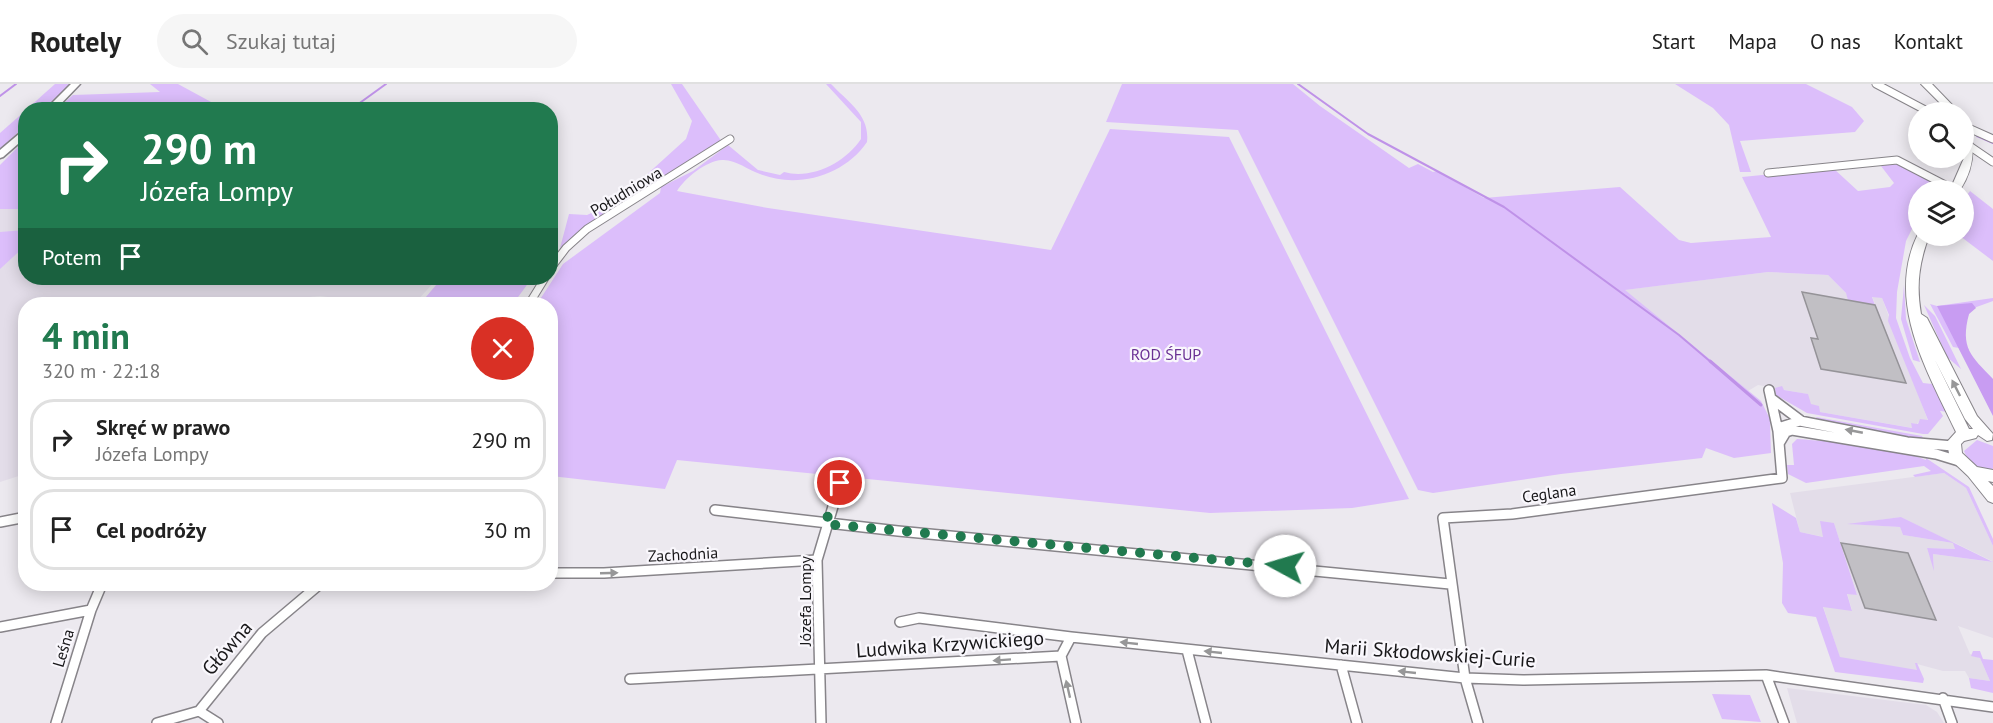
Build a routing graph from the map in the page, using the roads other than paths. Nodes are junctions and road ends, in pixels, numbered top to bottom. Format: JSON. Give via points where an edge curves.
{"nodes":[{"id":1,"x":76,"y":84,"type":"edge"},
{"id":2,"x":1876,"y":84,"type":"edge"},
{"id":3,"x":1926,"y":84,"type":"edge"},
{"id":4,"x":57,"y":102,"type":"edge"},
{"id":5,"x":1910,"y":102,"type":"edge"},
{"id":6,"x":1944,"y":102,"type":"edge"},
{"id":7,"x":1974,"y":132,"type":"edge"},
{"id":8,"x":18,"y":138,"type":"edge"},
{"id":9,"x":1993,"y":139,"type":"edge"},
{"id":10,"x":727,"y":142,"type":"dead end"},
{"id":11,"x":1974,"y":149,"type":"edge"},
{"id":12,"x":0,"y":155,"type":"edge"},
{"id":13,"x":1993,"y":162,"type":"edge"},
{"id":14,"x":1768,"y":172,"type":"dead end"},
{"id":15,"x":1936,"y":180,"type":"edge"},
{"id":16,"x":1920,"y":246,"type":"edge"},
{"id":17,"x":558,"y":258,"type":"edge"},
{"id":18,"x":1914,"y":299,"type":"junction"},
{"id":19,"x":1800,"y":421,"type":"junction"},
{"id":20,"x":1781,"y":426,"type":"junction"},
{"id":21,"x":1798,"y":431,"type":"junction"},
{"id":22,"x":1964,"y":434,"type":"junction"},
{"id":23,"x":1990,"y":437,"type":"edge"},
{"id":24,"x":1780,"y":442,"type":"junction"},
{"id":25,"x":1953,"y":446,"type":"junction"},
{"id":26,"x":1960,"y":461,"type":"junction"},
{"id":27,"x":1973,"y":472,"type":"junction"},
{"id":28,"x":1993,"y":476,"type":"edge"},
{"id":29,"x":840,"y":483,"type":"dead end"},
{"id":30,"x":1993,"y":497,"type":"edge"},
{"id":31,"x":715,"y":510,"type":"dead end"},
{"id":32,"x":18,"y":519,"type":"edge"},
{"id":33,"x":0,"y":522,"type":"edge"},
{"id":34,"x":825,"y":524,"type":"junction"},
{"id":35,"x":817,"y":560,"type":"junction"},
{"id":36,"x":558,"y":573,"type":"edge"},
{"id":37,"x":1450,"y":584,"type":"junction"},
{"id":38,"x":99,"y":591,"type":"edge"},
{"id":39,"x":311,"y":591,"type":"edge"},
{"id":40,"x":91,"y":610,"type":"junction"},
{"id":41,"x":900,"y":622,"type":"dead end"},
{"id":42,"x":0,"y":627,"type":"edge"},
{"id":43,"x":1071,"y":637,"type":"junction"},
{"id":44,"x":1187,"y":650,"type":"junction"},
{"id":45,"x":1060,"y":656,"type":"junction"},
{"id":46,"x":1341,"y":665,"type":"junction"},
{"id":47,"x":820,"y":671,"type":"junction"},
{"id":48,"x":1766,"y":675,"type":"junction"},
{"id":49,"x":1465,"y":678,"type":"junction"},
{"id":50,"x":630,"y":679,"type":"dead end"},
{"id":51,"x":1943,"y":698,"type":"junction"},
{"id":52,"x":1993,"y":707,"type":"edge"},
{"id":53,"x":199,"y":711,"type":"junction"},
{"id":54,"x":56,"y":723,"type":"edge"},
{"id":55,"x":157,"y":723,"type":"edge"},
{"id":56,"x":218,"y":723,"type":"edge"},
{"id":57,"x":821,"y":723,"type":"edge"},
{"id":58,"x":1076,"y":723,"type":"edge"},
{"id":59,"x":1206,"y":723,"type":"edge"},
{"id":60,"x":1357,"y":723,"type":"edge"},
{"id":61,"x":1478,"y":723,"type":"edge"},
{"id":62,"x":1784,"y":723,"type":"edge"},
{"id":63,"x":1952,"y":723,"type":"edge"}],
"edges":[{"from":1,"to":4,"type":"street"},
{"from":2,"to":5,"type":"street"},
{"from":3,"to":6,"type":"main road"},
{"from":7,"to":9,"type":"street"},
{"from":8,"to":12,"type":"street"},
{"from":10,"to":17,"type":"street","name":"Południowa","via":[[580,235]]},
{"from":11,"to":13,"type":"street"},
{"from":14,"to":15,"type":"street","via":[[1897,160]]},
{"from":16,"to":18,"type":"main road","via":[[1914,267]]},
{"from":18,"to":22,"type":"main road","via":[[1921,343]]},
{"from":23,"to":18,"type":"main road","one_way":true,"via":[[1972,419]]},
{"from":19,"to":20,"type":"street","name":"Ceglana"},
{"from":19,"to":20,"type":"street","name":"Ceglana","via":[[1770,393]]},
{"from":25,"to":19,"type":"street","name":"Ceglana","one_way":true,"via":[[1907,442]]},
{"from":20,"to":21,"type":"street"},
{"from":20,"to":24,"type":"street","name":"Ceglana"},
{"from":21,"to":24,"type":"street","via":[[1789,430]]},
{"from":21,"to":26,"type":"street"},
{"from":22,"to":23,"type":"main road"},
{"from":22,"to":25,"type":"main road"},
{"from":24,"to":37,"type":"street","name":"Ceglana","via":[[1782,478],[1768,482],[1512,514],[1443,518]]},
{"from":25,"to":26,"type":"main road"},
{"from":26,"to":27,"type":"main road"},
{"from":27,"to":28,"type":"main road"},
{"from":27,"to":30,"type":"main road"},
{"from":29,"to":34,"type":"street","name":"Józefa Lompy"},
{"from":31,"to":34,"type":"street"},
{"from":32,"to":33,"type":"street"},
{"from":34,"to":35,"type":"street","name":"Józefa Lompy"},
{"from":34,"to":37,"type":"street"},
{"from":36,"to":35,"type":"street","name":"Zachodnia","one_way":true},
{"from":35,"to":47,"type":"street","name":"Józefa Lompy"},
{"from":37,"to":49,"type":"street","name":"Ceglana"},
{"from":38,"to":40,"type":"street","name":"Leśna"},
{"from":39,"to":53,"type":"street","name":"Główna","via":[[262,633]]},
{"from":40,"to":42,"type":"street"},
{"from":40,"to":54,"type":"street","name":"Leśna"},
{"from":41,"to":43,"type":"street","name":"Marii Skłodowskiej-Curie","via":[[919,618]]},
{"from":44,"to":43,"type":"street","name":"Marii Skłodowskiej-Curie","one_way":true},
{"from":43,"to":45,"type":"street","name":"Ludwika Krzywickiego"},
{"from":46,"to":44,"type":"street","name":"Marii Skłodowskiej-Curie","one_way":true},
{"from":44,"to":59,"type":"street"},
{"from":45,"to":47,"type":"street","name":"Ludwika Krzywickiego","one_way":true},
{"from":58,"to":45,"type":"street","one_way":true},
{"from":49,"to":46,"type":"street","name":"Marii Skłodowskiej-Curie","one_way":true},
{"from":46,"to":60,"type":"street"},
{"from":47,"to":50,"type":"street","name":"Ludwika Krzywickiego"},
{"from":47,"to":57,"type":"street","name":"Józefa Lompy"},
{"from":48,"to":49,"type":"street","name":"Marii Skłodowskiej-Curie"},
{"from":48,"to":51,"type":"street","name":"Marii Skłodowskiej-Curie"},
{"from":48,"to":62,"type":"street"},
{"from":49,"to":61,"type":"street","name":"Ceglana"},
{"from":51,"to":52,"type":"street","name":"Marii Skłodowskiej-Curie"},
{"from":51,"to":63,"type":"street"},
{"from":53,"to":55,"type":"street"},
{"from":53,"to":56,"type":"street"}]}
